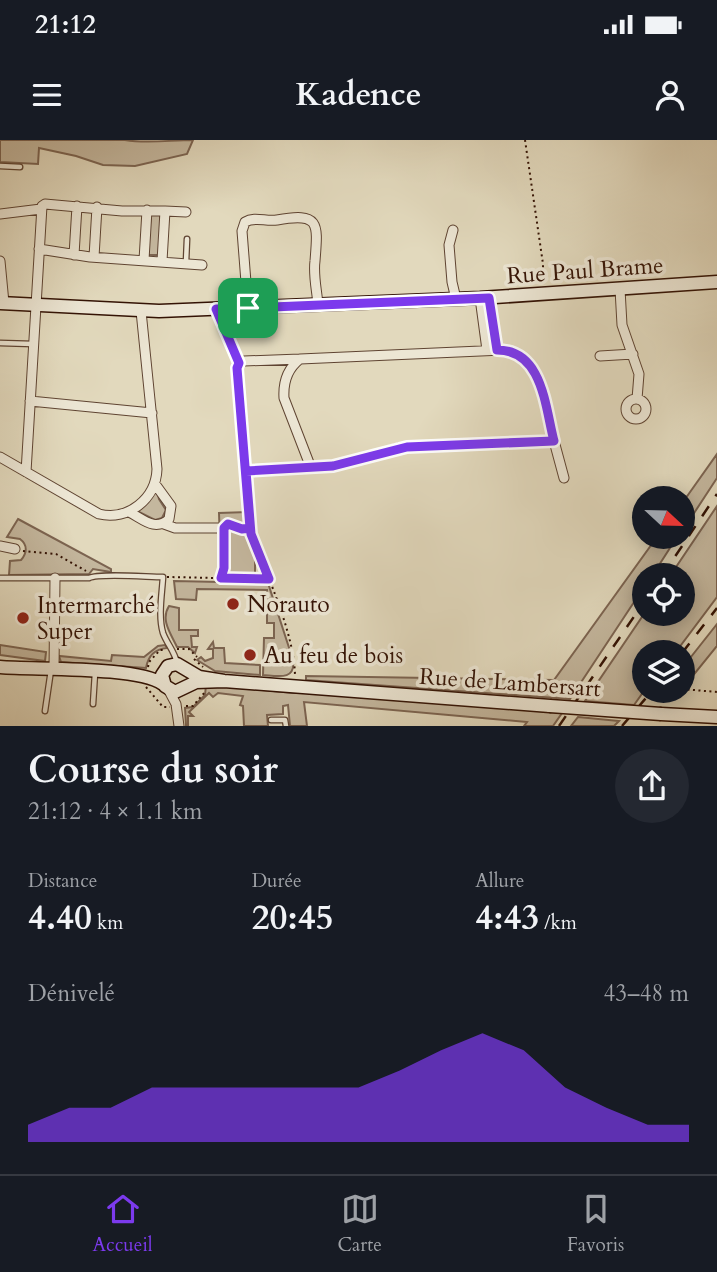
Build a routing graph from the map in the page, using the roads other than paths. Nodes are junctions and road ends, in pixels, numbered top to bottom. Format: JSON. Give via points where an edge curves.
{"nodes":[{"id":1,"x":0,"y":166,"type":"edge"},
{"id":2,"x":20,"y":167,"type":"dead end"},
{"id":3,"x":77,"y":206,"type":"junction"},
{"id":4,"x":97,"y":207,"type":"junction"},
{"id":5,"x":41,"y":209,"type":"junction"},
{"id":6,"x":147,"y":210,"type":"junction"},
{"id":7,"x":165,"y":211,"type":"junction"},
{"id":8,"x":186,"y":212,"type":"dead end"},
{"id":9,"x":0,"y":214,"type":"edge"},
{"id":10,"x":453,"y":230,"type":"dead end"},
{"id":11,"x":187,"y":239,"type":"dead end"},
{"id":12,"x":39,"y":249,"type":"junction"},
{"id":13,"x":74,"y":255,"type":"junction"},
{"id":14,"x":93,"y":257,"type":"junction"},
{"id":15,"x":144,"y":260,"type":"junction"},
{"id":16,"x":0,"y":261,"type":"edge"},
{"id":17,"x":162,"y":261,"type":"junction"},
{"id":18,"x":186,"y":262,"type":"junction"},
{"id":19,"x":202,"y":265,"type":"dead end"},
{"id":20,"x":717,"y":282,"type":"edge"},
{"id":21,"x":620,"y":289,"type":"junction"},
{"id":22,"x":484,"y":298,"type":"junction"},
{"id":23,"x":456,"y":299,"type":"junction"},
{"id":24,"x":2,"y":303,"type":"edge"},
{"id":25,"x":35,"y":304,"type":"junction"},
{"id":26,"x":318,"y":305,"type":"junction"},
{"id":27,"x":248,"y":308,"type":"junction"},
{"id":28,"x":141,"y":311,"type":"junction"},
{"id":29,"x":0,"y":343,"type":"edge"},
{"id":30,"x":33,"y":344,"type":"junction"},
{"id":31,"x":492,"y":350,"type":"junction"},
{"id":32,"x":633,"y":354,"type":"junction"},
{"id":33,"x":600,"y":356,"type":"dead end"},
{"id":34,"x":300,"y":359,"type":"junction"},
{"id":35,"x":637,"y":399,"type":"dead end"},
{"id":36,"x":30,"y":401,"type":"junction"},
{"id":37,"x":152,"y":413,"type":"junction"},
{"id":38,"x":554,"y":441,"type":"junction"},
{"id":39,"x":0,"y":457,"type":"edge"},
{"id":40,"x":312,"y":468,"type":"junction"},
{"id":41,"x":246,"y":471,"type":"junction"},
{"id":42,"x":26,"y":472,"type":"junction"},
{"id":43,"x":564,"y":478,"type":"dead end"},
{"id":44,"x":155,"y":484,"type":"junction"},
{"id":45,"x":249,"y":507,"type":"road end"},
{"id":46,"x":125,"y":513,"type":"junction"},
{"id":47,"x":164,"y":524,"type":"junction"},
{"id":48,"x":218,"y":528,"type":"dead end"},
{"id":49,"x":0,"y":547,"type":"edge"},
{"id":50,"x":15,"y":549,"type":"road end"},
{"id":51,"x":0,"y":578,"type":"edge"},
{"id":52,"x":55,"y":578,"type":"junction"},
{"id":53,"x":184,"y":664,"type":"junction"},
{"id":54,"x":0,"y":665,"type":"edge"},
{"id":55,"x":53,"y":669,"type":"junction"},
{"id":56,"x":95,"y":672,"type":"junction"},
{"id":57,"x":147,"y":676,"type":"junction"},
{"id":58,"x":205,"y":680,"type":"junction"},
{"id":59,"x":166,"y":687,"type":"junction"},
{"id":60,"x":186,"y":687,"type":"junction"},
{"id":61,"x":93,"y":704,"type":"dead end"},
{"id":62,"x":45,"y":711,"type":"dead end"},
{"id":63,"x":178,"y":714,"type":"edge"},
{"id":64,"x":717,"y":718,"type":"edge"},
{"id":65,"x":271,"y":720,"type":"dead end"},
{"id":66,"x":286,"y":726,"type":"edge"}],
"edges":[{"from":1,"to":2,"type":"lane"},
{"from":3,"to":4,"type":"street"},
{"from":3,"to":5,"type":"street","via":[[46,204]]},
{"from":3,"to":13,"type":"street"},
{"from":4,"to":6,"type":"street"},
{"from":4,"to":14,"type":"street"},
{"from":5,"to":9,"type":"street"},
{"from":5,"to":12,"type":"street"},
{"from":6,"to":7,"type":"street"},
{"from":6,"to":15,"type":"street"},
{"from":7,"to":8,"type":"street"},
{"from":7,"to":17,"type":"street"},
{"from":10,"to":23,"type":"street","via":[[449,245]]},
{"from":11,"to":18,"type":"lane"},
{"from":12,"to":13,"type":"street"},
{"from":12,"to":25,"type":"street"},
{"from":13,"to":14,"type":"street"},
{"from":14,"to":15,"type":"street"},
{"from":15,"to":17,"type":"street"},
{"from":16,"to":24,"type":"street"},
{"from":17,"to":18,"type":"street"},
{"from":18,"to":19,"type":"street"},
{"from":20,"to":21,"type":"main road","name":"Rue Paul Brame"},
{"from":21,"to":22,"type":"main road","name":"Rue Paul Brame"},
{"from":21,"to":32,"type":"street","via":[[622,325]]},
{"from":22,"to":23,"type":"main road","name":"Rue Paul Brame"},
{"from":22,"to":31,"type":"street"},
{"from":23,"to":26,"type":"main road","name":"Rue Paul Brame"},
{"from":24,"to":25,"type":"main road","name":"Rue Paul Brame"},
{"from":25,"to":28,"type":"main road","name":"Rue Paul Brame"},
{"from":25,"to":30,"type":"street"},
{"from":26,"to":27,"type":"main road","name":"Rue Paul Brame"},
{"from":26,"to":27,"type":"street","via":[[316,228],[299,216],[245,222]]},
{"from":27,"to":28,"type":"main road","name":"Rue Paul Brame"},
{"from":28,"to":37,"type":"street"},
{"from":29,"to":30,"type":"lane"},
{"from":30,"to":36,"type":"street"},
{"from":31,"to":34,"type":"street"},
{"from":31,"to":38,"type":"street","via":[[518,353],[533,368]]},
{"from":32,"to":33,"type":"street"},
{"from":32,"to":35,"type":"street","via":[[639,374]]},
{"from":34,"to":40,"type":"street","via":[[288,373],[284,398]]},
{"from":34,"to":41,"type":"street","via":[[239,363]]},
{"from":36,"to":37,"type":"street"},
{"from":36,"to":42,"type":"street"},
{"from":37,"to":44,"type":"street"},
{"from":38,"to":40,"type":"street","via":[[407,447]]},
{"from":38,"to":43,"type":"street"},
{"from":39,"to":42,"type":"street"},
{"from":40,"to":41,"type":"street"},
{"from":41,"to":45,"type":"street"},
{"from":42,"to":46,"type":"street","via":[[94,513]]},
{"from":44,"to":46,"type":"street","via":[[144,501]]},
{"from":44,"to":47,"type":"street","via":[[172,506]]},
{"from":46,"to":47,"type":"street","via":[[153,525]]},
{"from":47,"to":48,"type":"street"},
{"from":49,"to":50,"type":"street"},
{"from":51,"to":52,"type":"lane"},
{"from":52,"to":53,"type":"lane","via":[[163,577],[164,636]]},
{"from":52,"to":55,"type":"street"},
{"from":53,"to":57,"type":"main road"},
{"from":53,"to":58,"type":"main road"},
{"from":53,"to":59,"type":"main road","via":[[162,675]]},
{"from":53,"to":60,"type":"main road","via":[[189,677]]},
{"from":54,"to":55,"type":"main road"},
{"from":55,"to":56,"type":"main road"},
{"from":55,"to":62,"type":"lane"},
{"from":56,"to":57,"type":"main road"},
{"from":56,"to":61,"type":"lane"},
{"from":57,"to":59,"type":"main road"},
{"from":58,"to":60,"type":"main road","name":"Rue de Lambersart"},
{"from":58,"to":64,"type":"main road","name":"Rue de Lambersart","bridge":true},
{"from":59,"to":60,"type":"main road","name":"Rue de Lambersart","via":[[177,692]]},
{"from":59,"to":63,"type":"street"},
{"from":60,"to":63,"type":"street"},
{"from":65,"to":66,"type":"lane","via":[[285,720]]}]}
